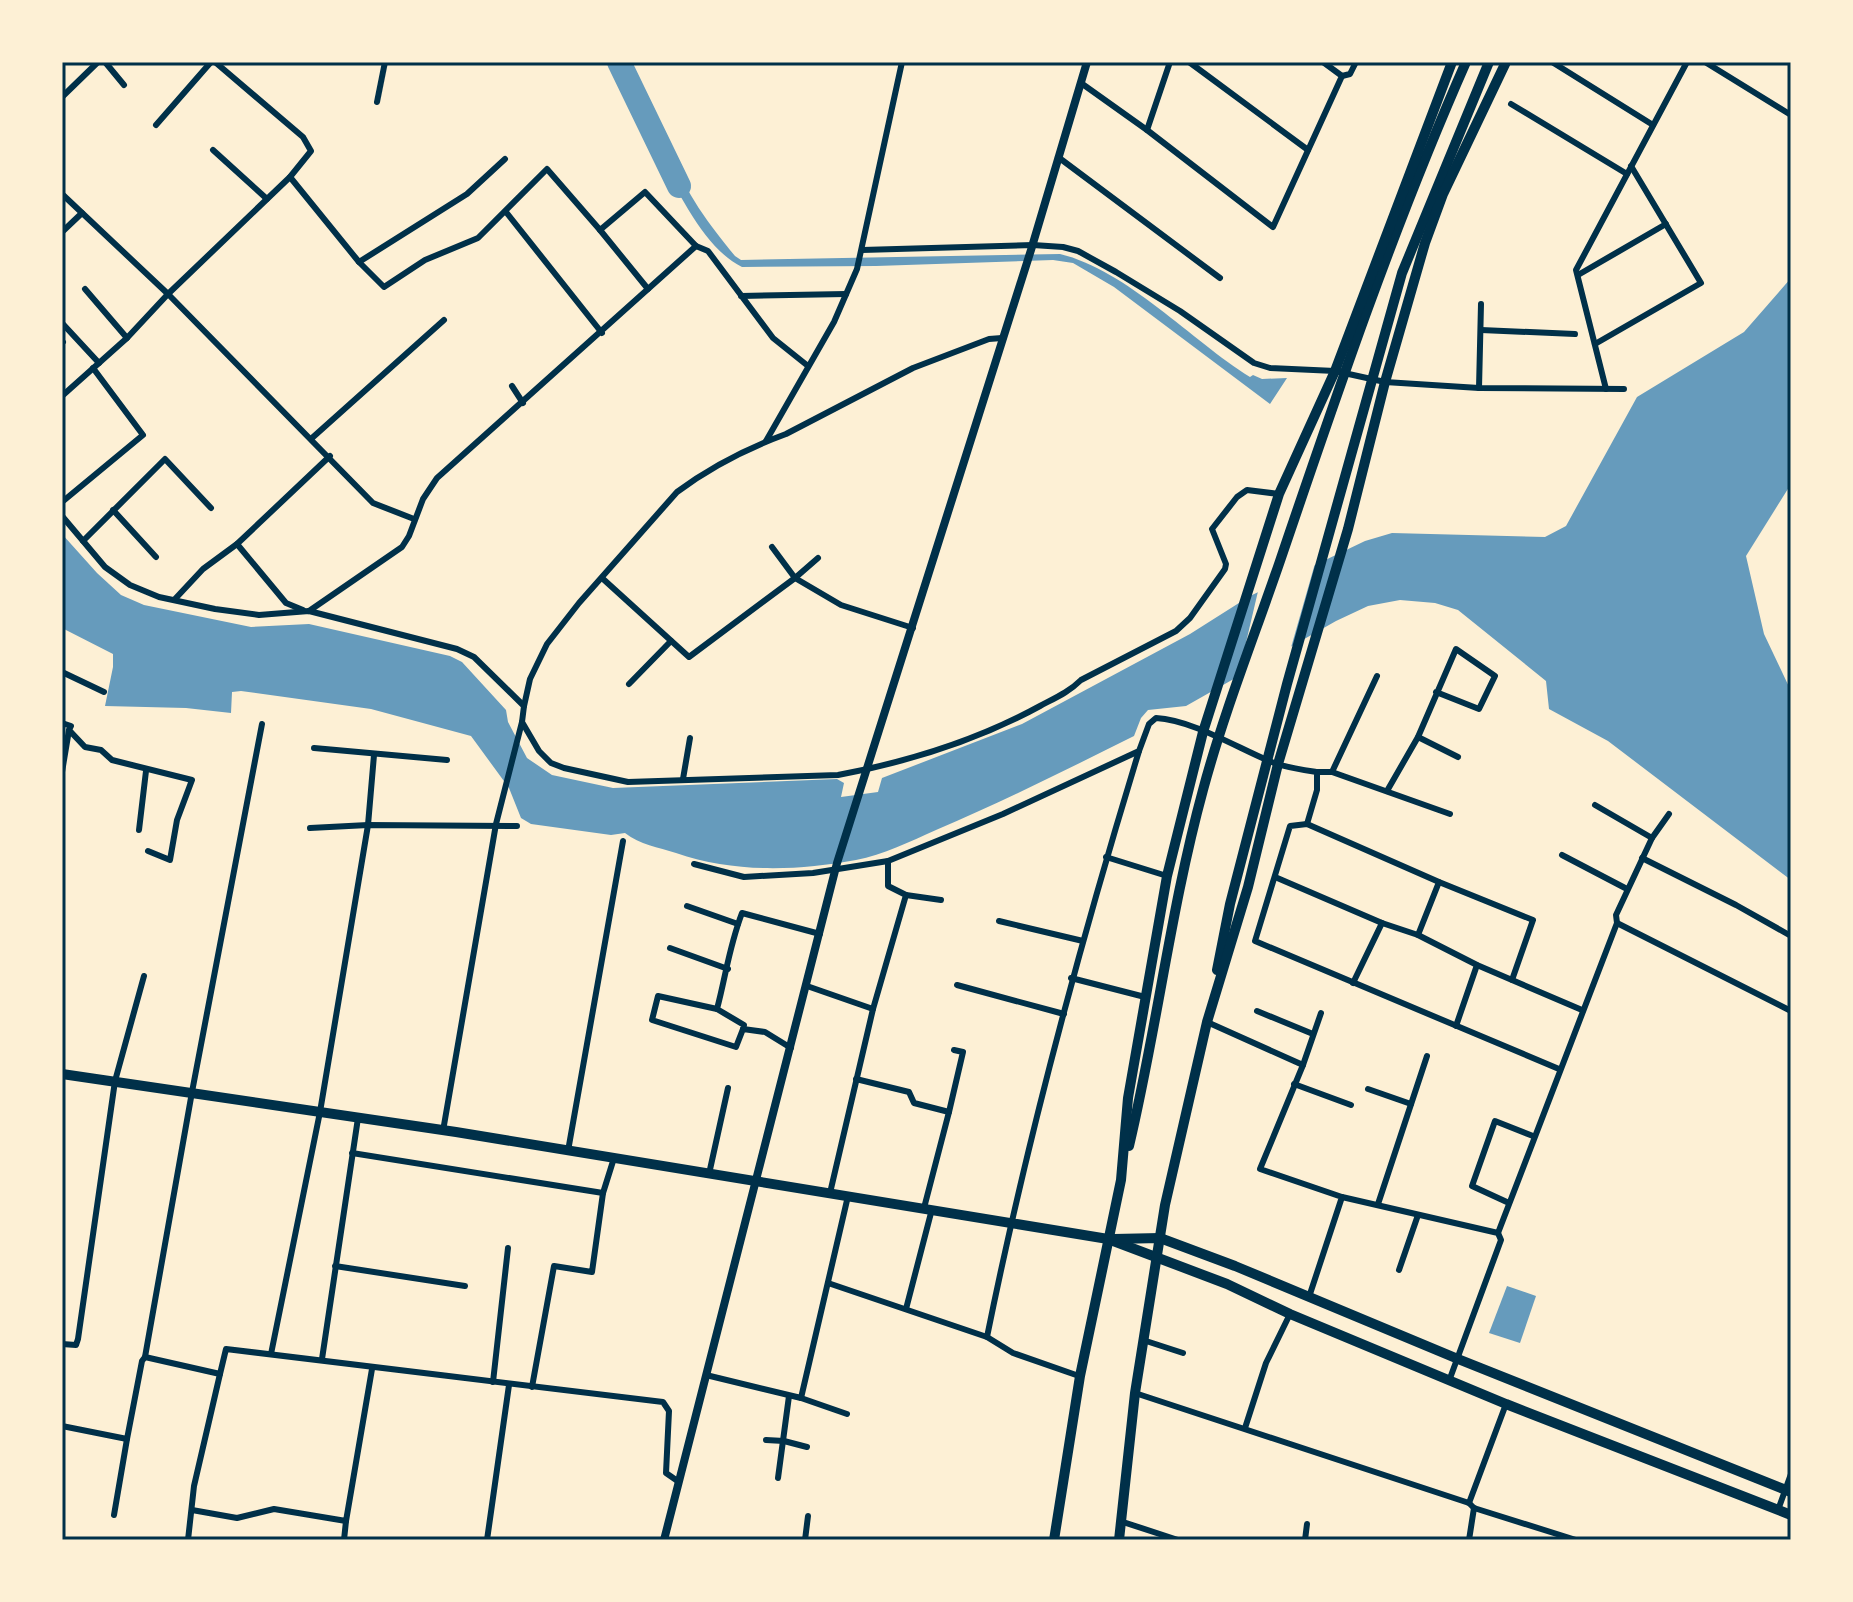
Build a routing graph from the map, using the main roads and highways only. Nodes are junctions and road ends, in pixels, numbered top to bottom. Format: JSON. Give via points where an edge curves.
{"nodes":[{"id":1,"x":1452,"y":62,"type":"edge"},
{"id":2,"x":1466,"y":62,"type":"edge"},
{"id":3,"x":1489,"y":62,"type":"edge"},
{"id":4,"x":1506,"y":62,"type":"edge"},
{"id":5,"x":1207,"y":1022,"type":"junction"},
{"id":6,"x":62,"y":1074,"type":"edge"},
{"id":7,"x":1121,"y":1180,"type":"junction"},
{"id":8,"x":1160,"y":1238,"type":"junction"},
{"id":9,"x":1108,"y":1239,"type":"junction"},
{"id":10,"x":1157,"y":1258,"type":"junction"},
{"id":11,"x":1789,"y":1491,"type":"edge"},
{"id":12,"x":1791,"y":1515,"type":"edge"},
{"id":13,"x":1054,"y":1540,"type":"edge"},
{"id":14,"x":1119,"y":1540,"type":"edge"}],
"edges":[{"from":1,"to":7,"type":"main road","via":[[1335,371],[1279,494],[1203,732],[1167,876],[1128,1098]]},
{"from":2,"to":7,"type":"main road","via":[[1369,303],[1206,781]]},
{"from":3,"to":5,"type":"main road","via":[[1402,273],[1230,904]]},
{"from":4,"to":5,"type":"main road","via":[[1433,217]]},
{"from":5,"to":8,"type":"main road"},
{"from":6,"to":9,"type":"main road"},
{"from":7,"to":9,"type":"main road"},
{"from":8,"to":9,"type":"main road"},
{"from":8,"to":10,"type":"main road"},
{"from":8,"to":11,"type":"main road"},
{"from":9,"to":10,"type":"main road"},
{"from":9,"to":13,"type":"main road"},
{"from":10,"to":12,"type":"main road","via":[[1449,1381]]},
{"from":10,"to":14,"type":"main road"}]}
